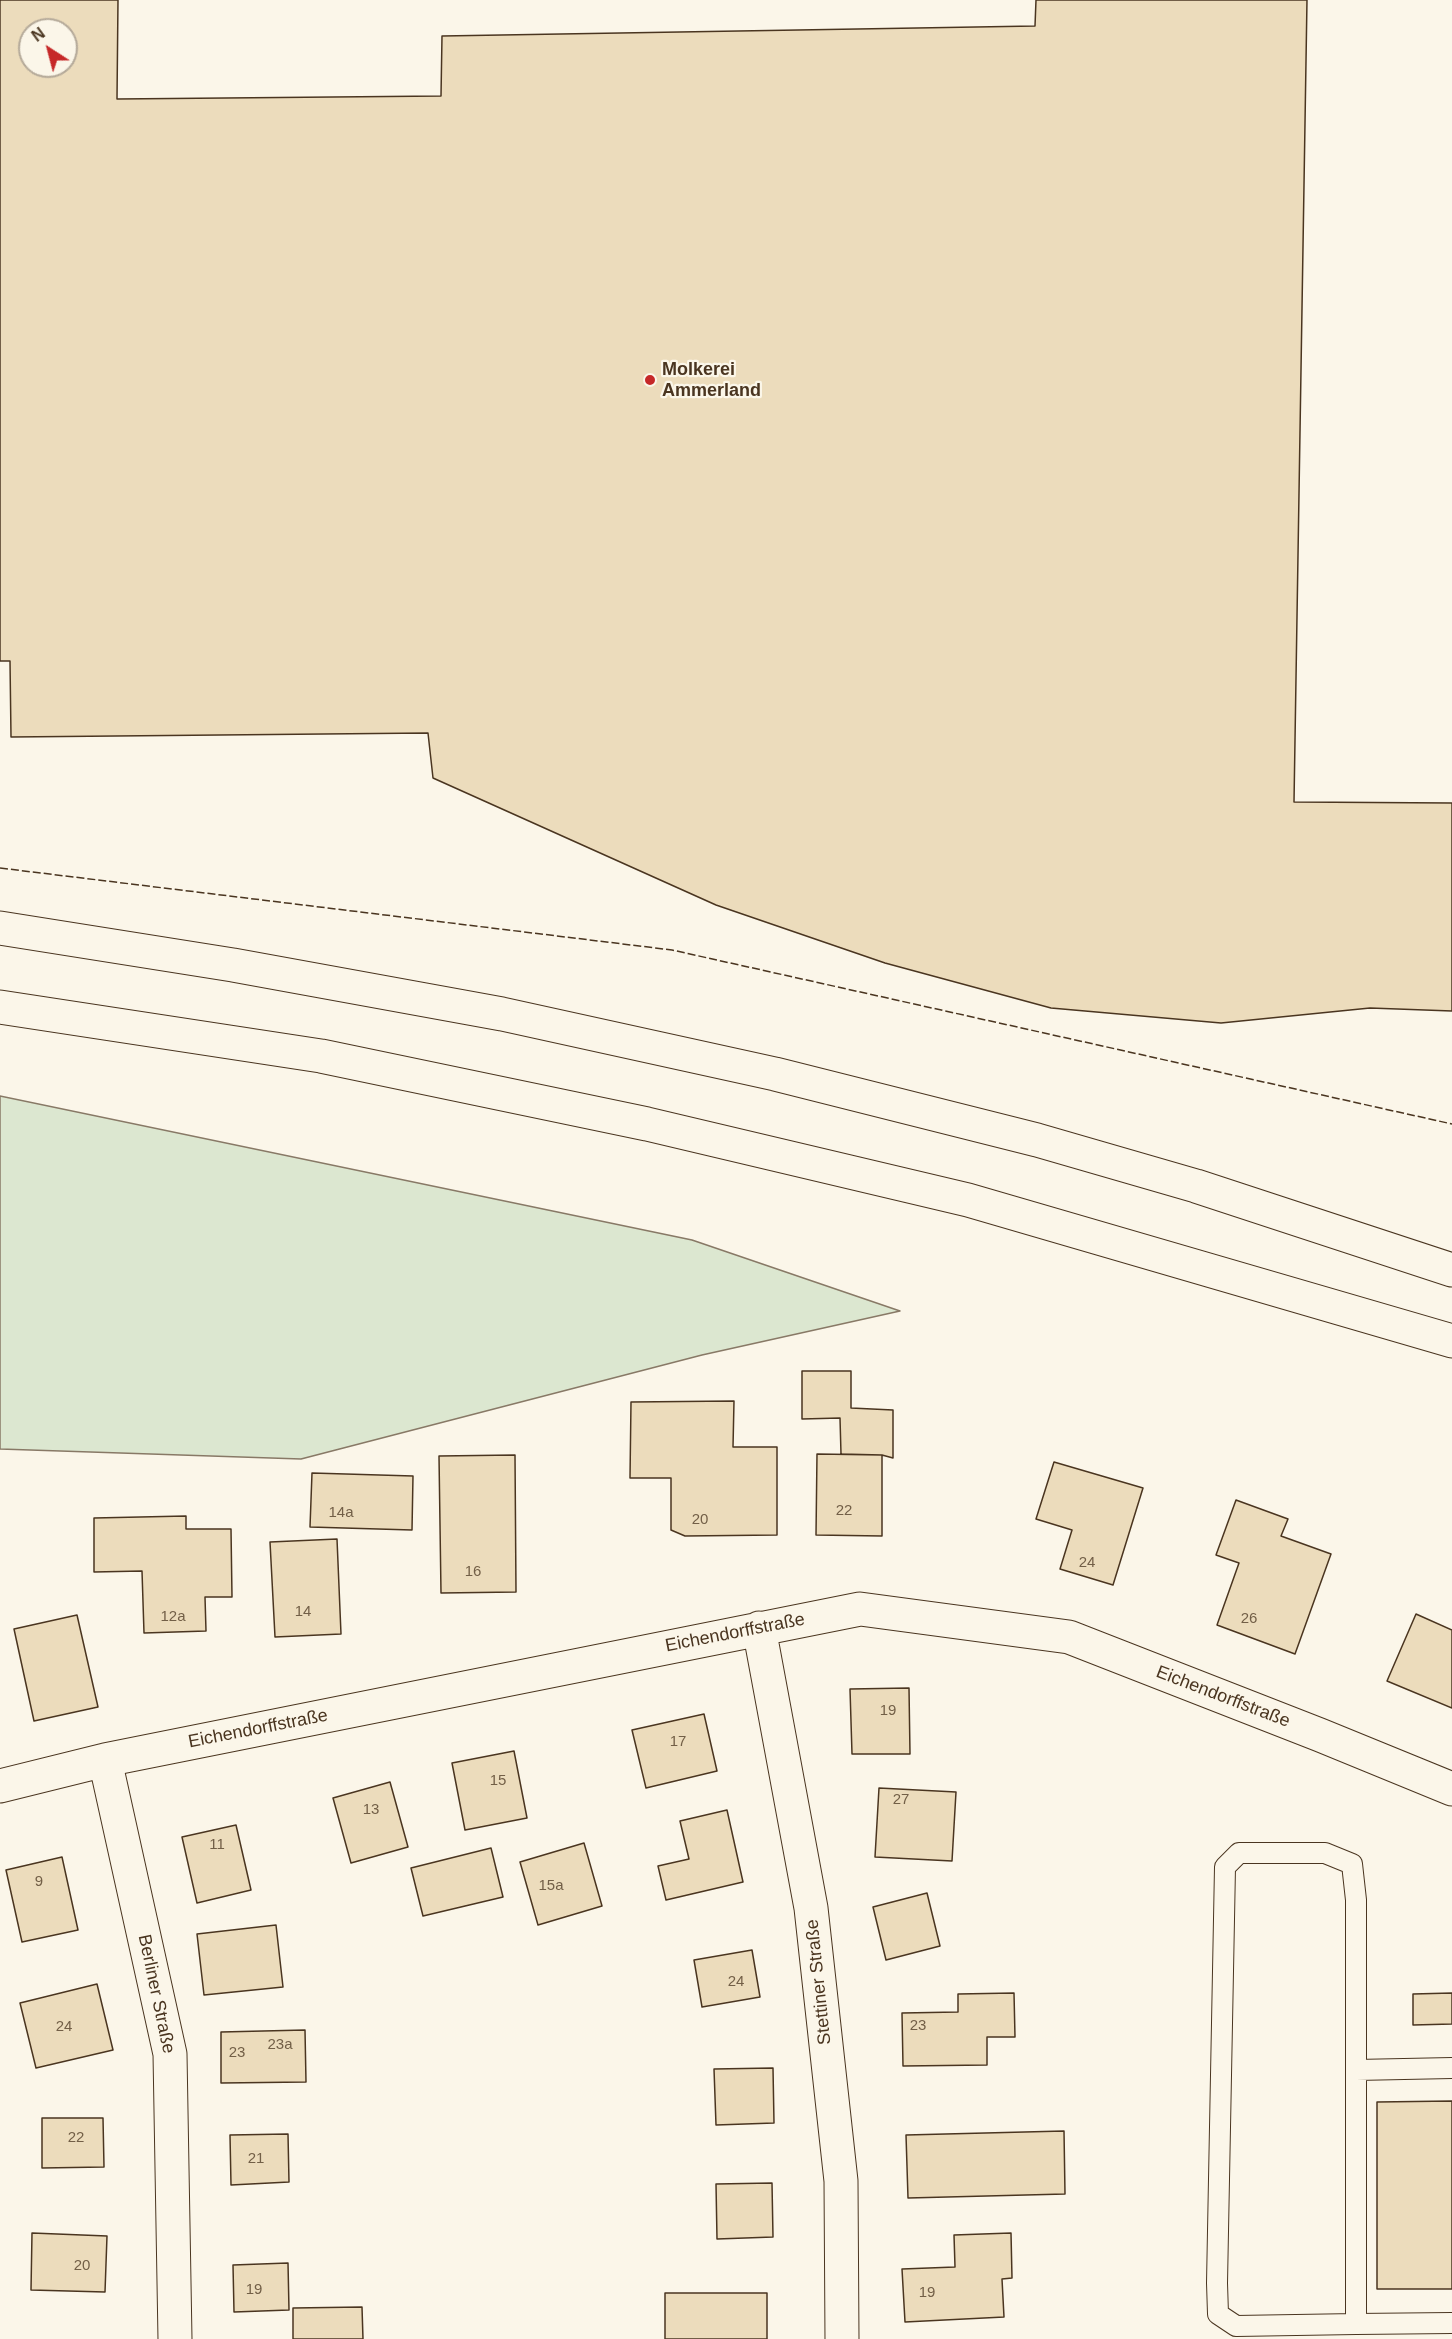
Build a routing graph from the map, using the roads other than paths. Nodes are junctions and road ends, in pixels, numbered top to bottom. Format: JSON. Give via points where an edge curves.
{"nodes":[{"id":1,"x":0,"y":928,"type":"edge"},
{"id":2,"x":0,"y":1006,"type":"edge"},
{"id":3,"x":1452,"y":1270,"type":"edge"},
{"id":4,"x":1452,"y":1341,"type":"edge"},
{"id":5,"x":759,"y":1628,"type":"junction"},
{"id":6,"x":105,"y":1760,"type":"junction"},
{"id":7,"x":0,"y":1786,"type":"edge"},
{"id":8,"x":1452,"y":1789,"type":"edge"},
{"id":9,"x":1452,"y":2068,"type":"edge"},
{"id":10,"x":1356,"y":2070,"type":"junction"},
{"id":11,"x":1452,"y":2323,"type":"edge"},
{"id":12,"x":1356,"y":2324,"type":"junction"},
{"id":13,"x":175,"y":2339,"type":"edge"},
{"id":14,"x":842,"y":2339,"type":"edge"}],
"edges":[{"from":1,"to":3,"type":"main road","via":[[502,1014],[775,1074],[1037,1140],[1196,1186]]},
{"from":2,"to":4,"type":"main road","via":[[321,1056],[647,1124],[968,1200]]},
{"from":5,"to":6,"type":"main road","name":"Eichendorffstraße"},
{"from":5,"to":8,"type":"main road","name":"Eichendorffstraße","via":[[860,1609],[1069,1637]]},
{"from":5,"to":14,"type":"main road","name":"Stettiner Straße","via":[[811,1908],[841,2181]]},
{"from":6,"to":7,"type":"main road","name":"Eichendorffstraße"},
{"from":6,"to":13,"type":"main road","name":"Berliner Straße","via":[[170,2054]]},
{"from":9,"to":10,"type":"lane"},
{"from":10,"to":12,"type":"lane"},
{"from":10,"to":12,"type":"lane","via":[[1356,1900],[1352,1864],[1325,1853],[1239,1853],[1225,1868],[1218,2314],[1236,2326]]},
{"from":11,"to":12,"type":"lane"}]}
